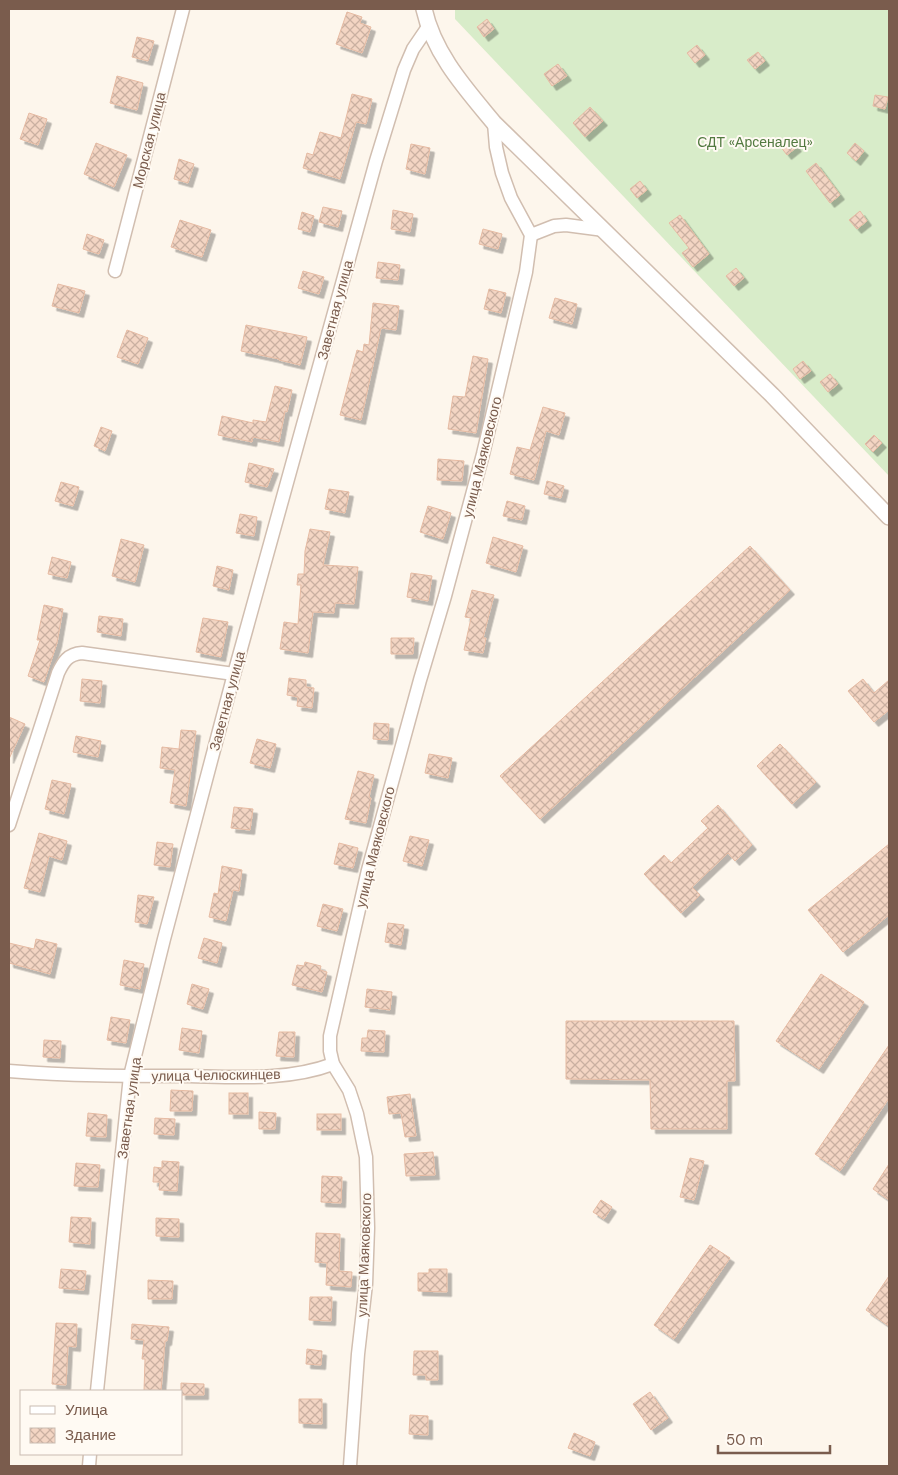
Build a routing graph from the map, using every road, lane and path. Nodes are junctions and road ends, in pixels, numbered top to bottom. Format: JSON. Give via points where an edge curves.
{"nodes":[{"id":1,"x":183,"y":9,"type":"edge"},
{"id":2,"x":424,"y":9,"type":"edge"},
{"id":3,"x":428,"y":27,"type":"junction"},
{"id":4,"x":494,"y":124,"type":"junction"},
{"id":5,"x":604,"y":230,"type":"junction"},
{"id":6,"x":531,"y":235,"type":"junction"},
{"id":7,"x":115,"y":271,"type":"dead end"},
{"id":8,"x":889,"y":517,"type":"edge"},
{"id":9,"x":234,"y":674,"type":"junction"},
{"id":10,"x":9,"y":825,"type":"edge"},
{"id":11,"x":333,"y":1064,"type":"junction"},
{"id":12,"x":9,"y":1071,"type":"edge"},
{"id":13,"x":130,"y":1076,"type":"junction"},
{"id":14,"x":97,"y":1390,"type":"edge"},
{"id":15,"x":350,"y":1466,"type":"edge"}],
"edges":[{"from":1,"to":7,"type":"street","name":"Морская улица"},
{"from":2,"to":3,"type":"street"},
{"from":3,"to":4,"type":"street","via":[[453,74]]},
{"from":3,"to":9,"type":"street","name":"Заветная улица","via":[[413,48],[404,70],[382,143]]},
{"from":4,"to":5,"type":"street"},
{"from":4,"to":6,"type":"street","via":[[502,173]]},
{"from":5,"to":6,"type":"street","via":[[566,225]]},
{"from":5,"to":8,"type":"street","via":[[772,395]]},
{"from":6,"to":11,"type":"street","name":"улица Маяковского","via":[[526,272],[483,454],[368,870],[330,1036]]},
{"from":9,"to":10,"type":"street","via":[[74,653],[63,662],[58,673]]},
{"from":9,"to":13,"type":"street","name":"Заветная улица"},
{"from":11,"to":13,"type":"street","name":"улица Челюскинцев","via":[[313,1070],[248,1077]]},
{"from":11,"to":15,"type":"street","name":"улица Маяковского","via":[[357,1114],[366,1157],[366,1284]]},
{"from":12,"to":13,"type":"street","name":"улица Челюскинцев","via":[[66,1076]]},
{"from":13,"to":14,"type":"street","name":"Заветная улица"}]}
